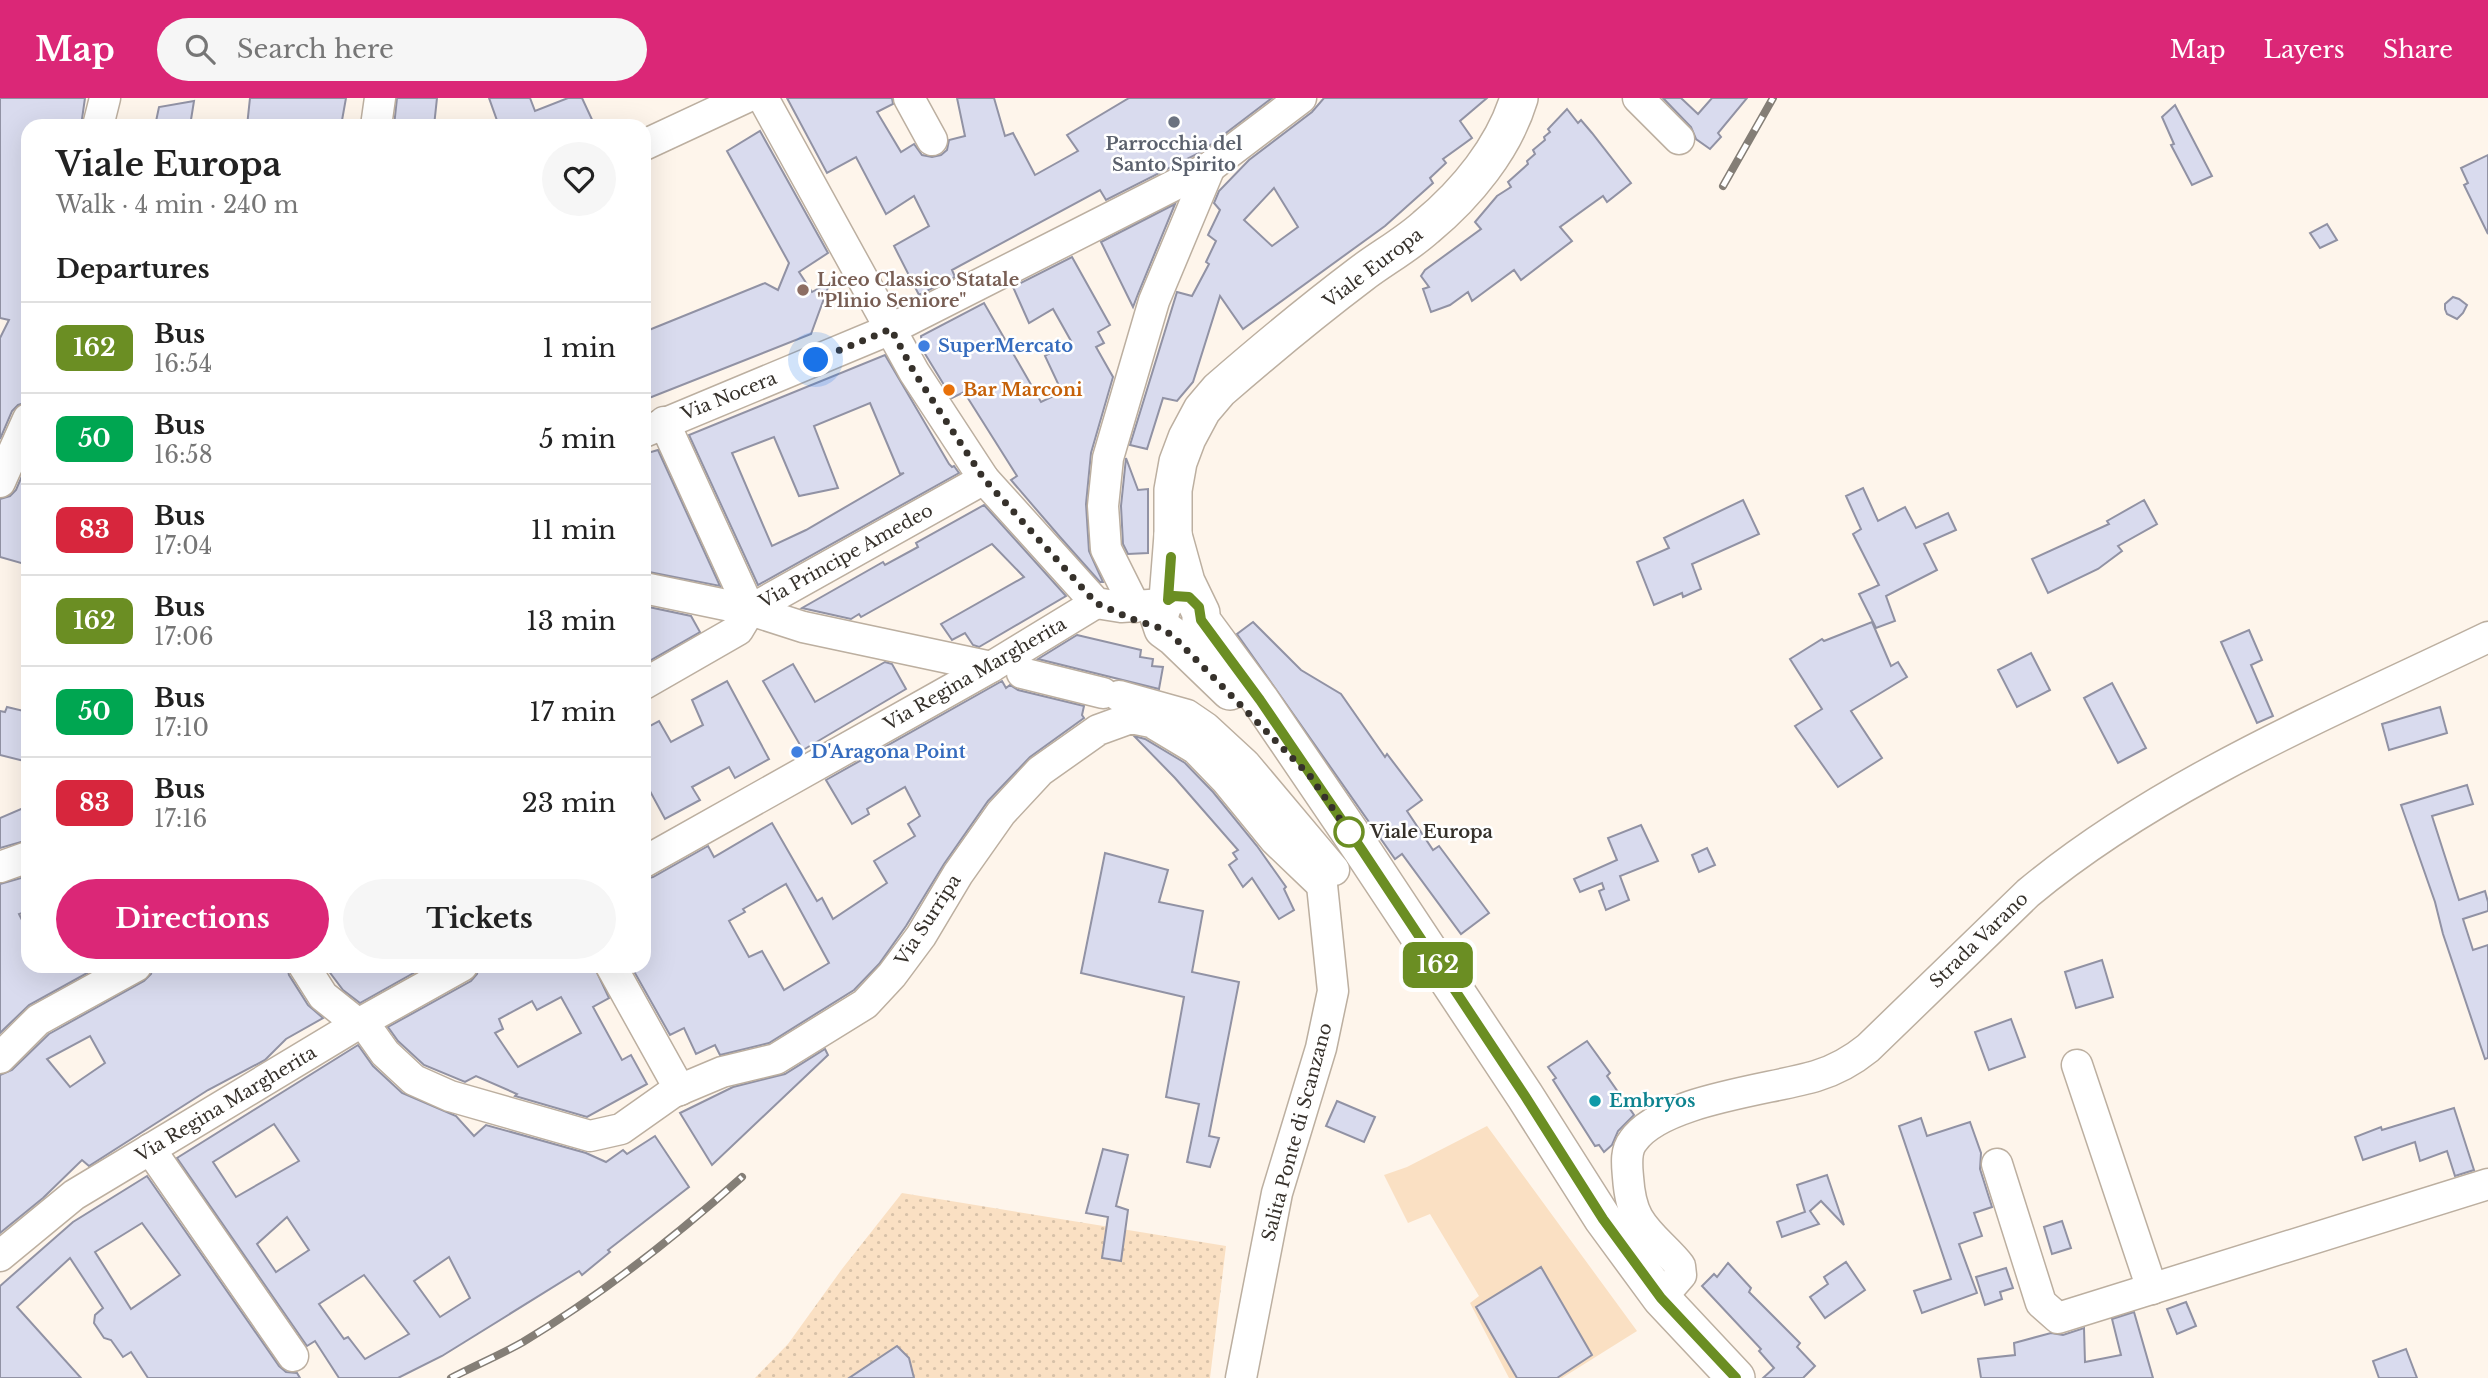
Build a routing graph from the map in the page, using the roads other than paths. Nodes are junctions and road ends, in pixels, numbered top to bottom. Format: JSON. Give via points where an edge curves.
{"nodes":[{"id":1,"x":105,"y":98,"type":"edge"},
{"id":2,"x":365,"y":98,"type":"edge"},
{"id":3,"x":380,"y":98,"type":"edge"},
{"id":4,"x":745,"y":98,"type":"edge"},
{"id":5,"x":763,"y":98,"type":"edge"},
{"id":6,"x":909,"y":98,"type":"edge"},
{"id":7,"x":1301,"y":98,"type":"edge"},
{"id":8,"x":1519,"y":98,"type":"edge"},
{"id":9,"x":1638,"y":98,"type":"edge"},
{"id":10,"x":100,"y":119,"type":"edge"},
{"id":11,"x":363,"y":119,"type":"edge"},
{"id":12,"x":377,"y":119,"type":"edge"},
{"id":13,"x":1679,"y":139,"type":"dead end"},
{"id":14,"x":932,"y":140,"type":"dead end"},
{"id":15,"x":651,"y":142,"type":"edge"},
{"id":16,"x":1210,"y":167,"type":"junction"},
{"id":17,"x":891,"y":329,"type":"junction"},
{"id":18,"x":19,"y":426,"type":"edge"},
{"id":19,"x":654,"y":427,"type":"edge"},
{"id":20,"x":984,"y":479,"type":"junction"},
{"id":21,"x":0,"y":482,"type":"edge"},
{"id":22,"x":651,"y":590,"type":"edge"},
{"id":23,"x":1096,"y":603,"type":"junction"},
{"id":24,"x":750,"y":610,"type":"junction"},
{"id":25,"x":1171,"y":614,"type":"junction"},
{"id":26,"x":2488,"y":637,"type":"edge"},
{"id":27,"x":991,"y":667,"type":"junction"},
{"id":28,"x":1022,"y":673,"type":"dead end"},
{"id":29,"x":651,"y":680,"type":"edge"},
{"id":30,"x":1109,"y":701,"type":"junction"},
{"id":31,"x":651,"y":853,"type":"edge"},
{"id":32,"x":21,"y":860,"type":"edge"},
{"id":33,"x":0,"y":867,"type":"edge"},
{"id":34,"x":1339,"y":868,"type":"junction"},
{"id":35,"x":123,"y":973,"type":"edge"},
{"id":36,"x":308,"y":973,"type":"edge"},
{"id":37,"x":449,"y":973,"type":"edge"},
{"id":38,"x":615,"y":973,"type":"edge"},
{"id":39,"x":360,"y":1023,"type":"junction"},
{"id":40,"x":0,"y":1058,"type":"edge"},
{"id":41,"x":2077,"y":1065,"type":"dead end"},
{"id":42,"x":680,"y":1090,"type":"junction"},
{"id":43,"x":150,"y":1149,"type":"junction"},
{"id":44,"x":1997,"y":1164,"type":"dead end"},
{"id":45,"x":2488,"y":1184,"type":"edge"},
{"id":46,"x":0,"y":1256,"type":"edge"},
{"id":47,"x":2152,"y":1289,"type":"junction"},
{"id":48,"x":1661,"y":1298,"type":"junction"},
{"id":49,"x":293,"y":1356,"type":"dead end"},
{"id":50,"x":1241,"y":1378,"type":"edge"},
{"id":51,"x":1736,"y":1378,"type":"edge"}],
"edges":[{"from":1,"to":10,"type":"street"},
{"from":2,"to":11,"type":"street"},
{"from":3,"to":12,"type":"street"},
{"from":4,"to":15,"type":"street"},
{"from":5,"to":17,"type":"street"},
{"from":6,"to":14,"type":"street"},
{"from":7,"to":16,"type":"street","name":"Via Nocera"},
{"from":8,"to":25,"type":"main road","name":"Viale Europa","via":[[1497,146],[1446,209],[1246,367],[1202,410],[1178,462],[1173,490]]},
{"from":9,"to":13,"type":"street"},
{"from":16,"to":17,"type":"street","name":"Via Nocera"},
{"from":16,"to":25,"type":"street","via":[[1154,301],[1108,458],[1103,506],[1106,548]]},
{"from":17,"to":19,"type":"street","name":"Via Nocera"},
{"from":17,"to":20,"type":"street"},
{"from":18,"to":21,"type":"street"},
{"from":19,"to":24,"type":"street"},
{"from":20,"to":23,"type":"street"},
{"from":20,"to":24,"type":"street","name":"Via Principe Amedeo"},
{"from":22,"to":24,"type":"street"},
{"from":23,"to":25,"type":"street","via":[[1132,619]]},
{"from":23,"to":27,"type":"street","name":"Via Regina Margherita"},
{"from":24,"to":27,"type":"street","via":[[803,627]]},
{"from":24,"to":29,"type":"street","name":"Via Principe Amedeo","via":[[738,630]]},
{"from":25,"to":34,"type":"main road","via":[[1260,700],[1310,776]]},
{"from":26,"to":48,"type":"street","name":"Strada Varano","via":[[2267,743],[2115,829],[2028,893],[1849,1062],[1796,1082],[1695,1104],[1664,1116],[1639,1133],[1631,1143],[1627,1163],[1631,1199],[1649,1234],[1680,1266],[1681,1275]]},
{"from":27,"to":31,"type":"street","name":"Via Regina Margherita"},
{"from":28,"to":30,"type":"street"},
{"from":30,"to":34,"type":"street","name":"Via Surripa","via":[[1131,718],[1151,722],[1196,749],[1275,840]]},
{"from":30,"to":42,"type":"street","name":"Via Surripa","via":[[1098,730],[1040,771],[1001,813],[921,936],[865,1004],[776,1059],[722,1072]]},
{"from":32,"to":33,"type":"street"},
{"from":34,"to":48,"type":"main road","via":[[1525,1096],[1603,1219]]},
{"from":34,"to":50,"type":"street","name":"Salita Ponte di Scanzano","via":[[1333,991],[1321,1048],[1277,1193]]},
{"from":35,"to":40,"type":"street","via":[[38,1020]]},
{"from":36,"to":39,"type":"street","name":"Via Surripa","via":[[323,996]]},
{"from":37,"to":39,"type":"street","name":"Via Regina Margherita"},
{"from":38,"to":42,"type":"street"},
{"from":39,"to":42,"type":"street","name":"Via Surripa","via":[[414,1080],[450,1096],[590,1136],[621,1129]]},
{"from":39,"to":43,"type":"street","name":"Via Regina Margherita"},
{"from":41,"to":47,"type":"street"},
{"from":43,"to":46,"type":"street","name":"Via Regina Margherita","via":[[74,1195]]},
{"from":43,"to":49,"type":"street"},
{"from":44,"to":47,"type":"street","via":[[2041,1303],[2058,1318]]},
{"from":45,"to":47,"type":"street"},
{"from":48,"to":51,"type":"main road"}]}
